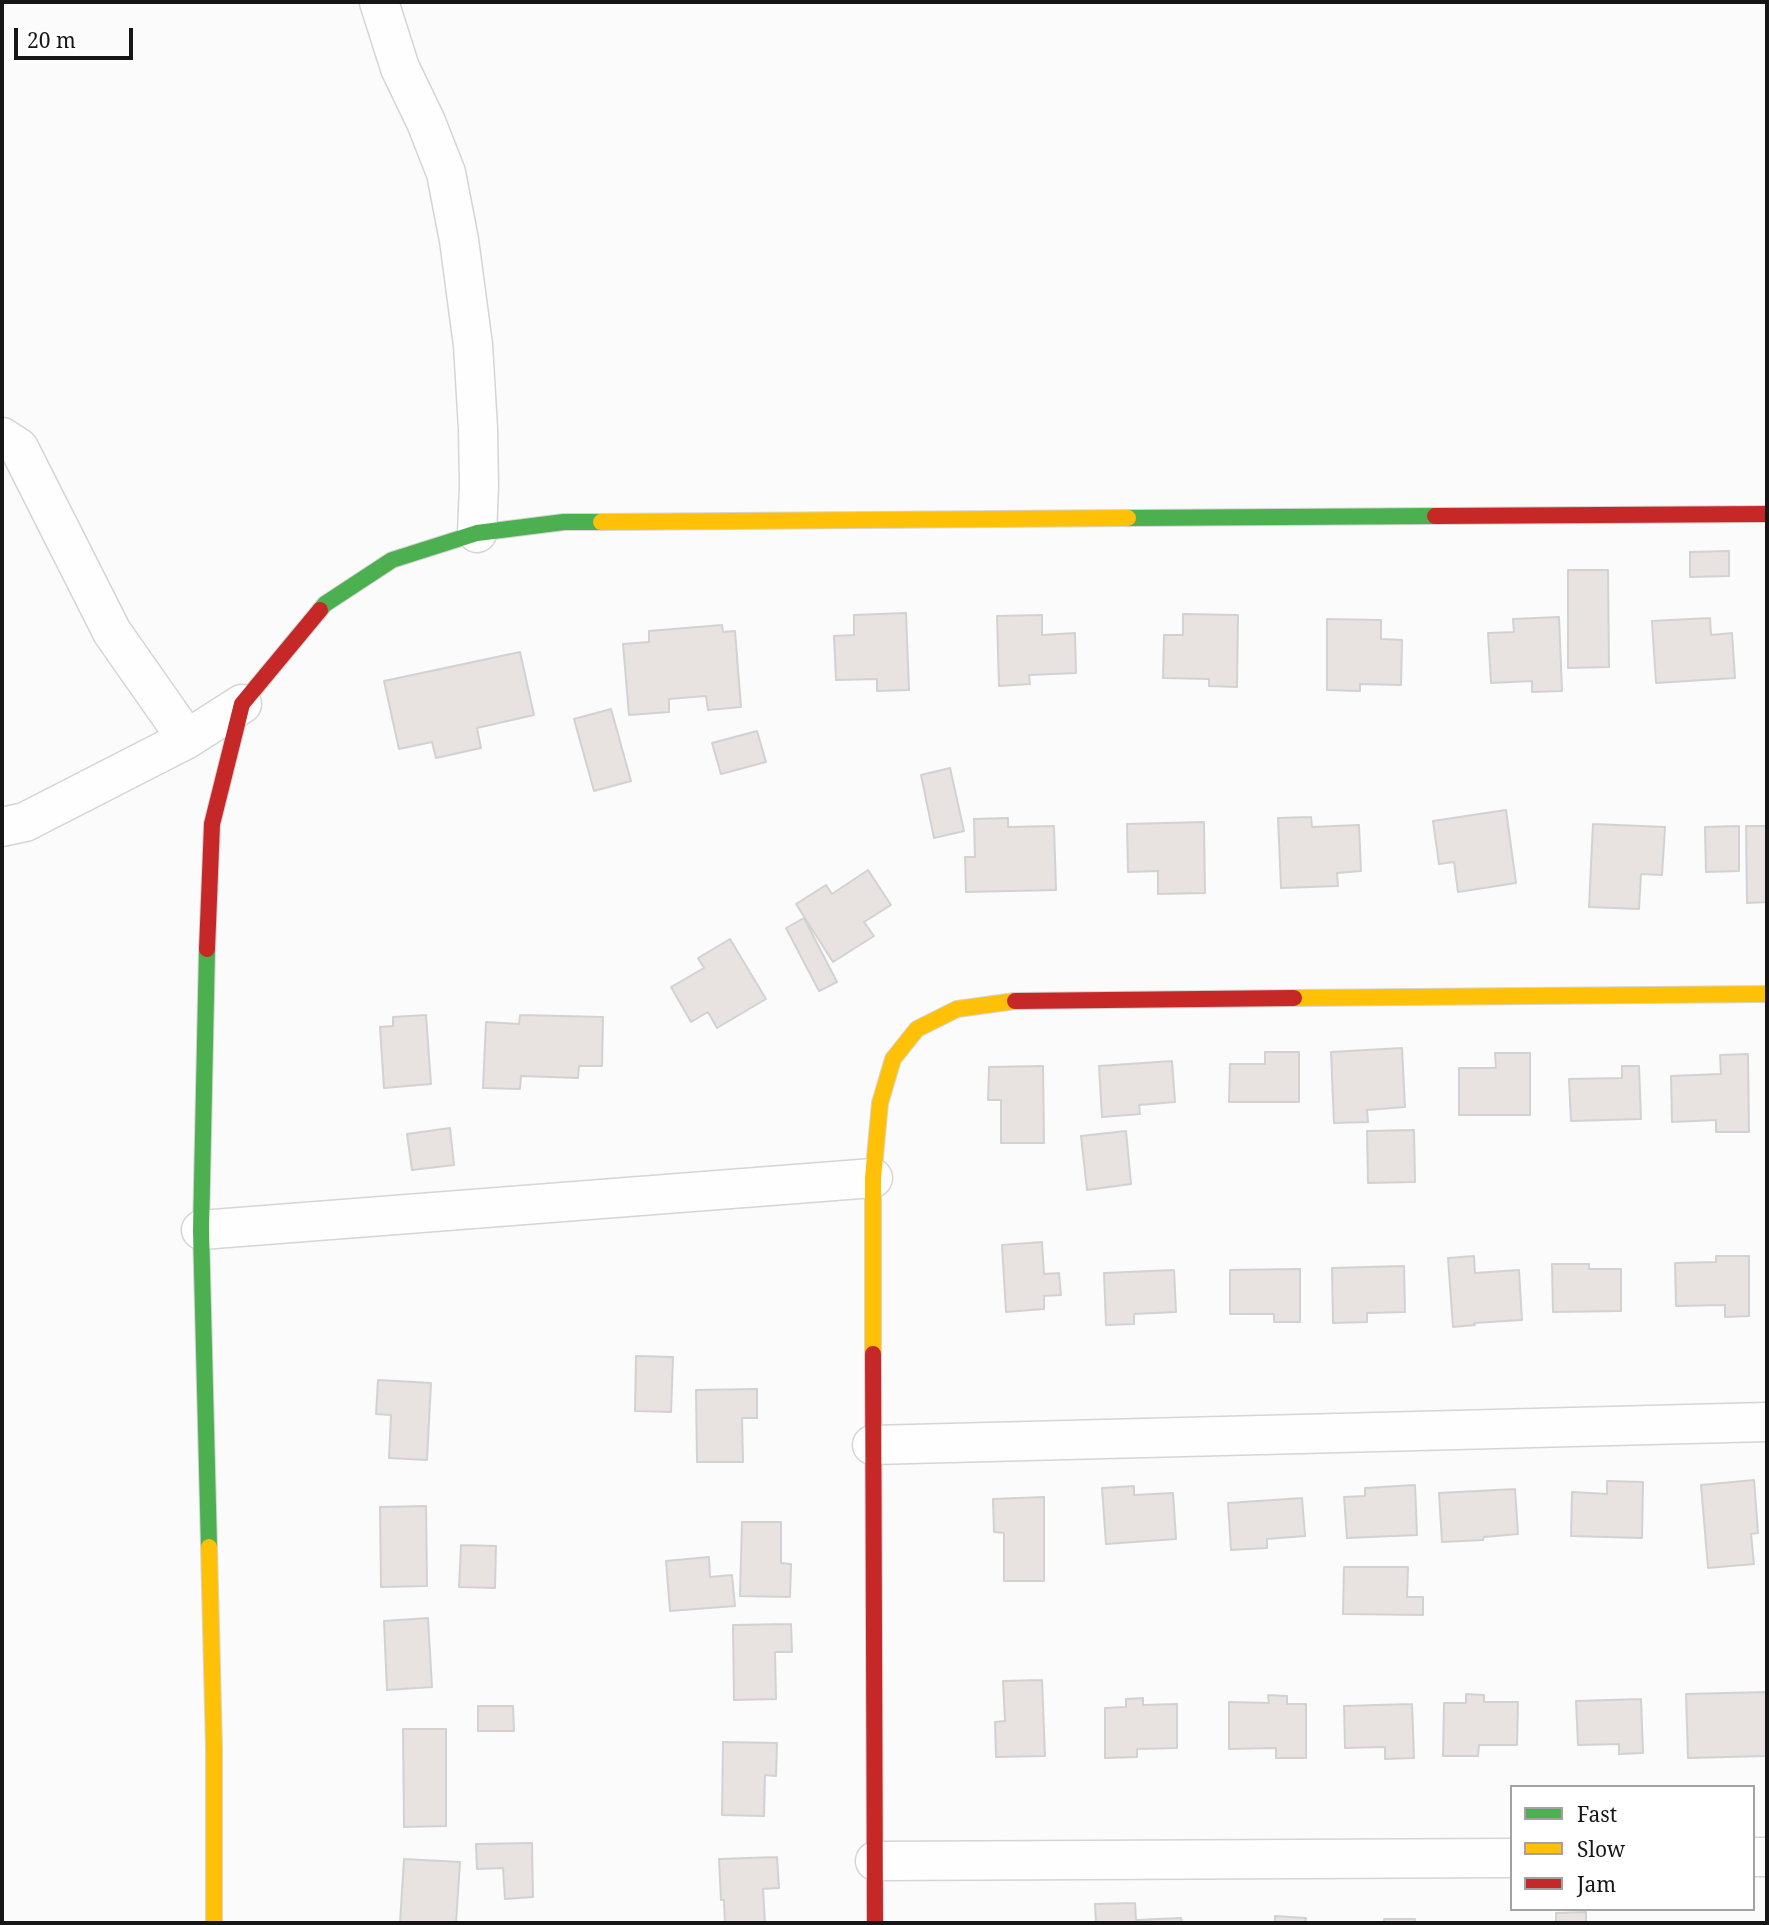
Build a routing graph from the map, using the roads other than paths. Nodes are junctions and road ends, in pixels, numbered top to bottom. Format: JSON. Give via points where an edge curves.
{"nodes":[{"id":1,"x":379,"y":2,"type":"edge"},
{"id":2,"x":2,"y":437,"type":"edge"},
{"id":3,"x":1767,"y":514,"type":"edge"},
{"id":4,"x":477,"y":533,"type":"junction"},
{"id":5,"x":242,"y":704,"type":"junction"},
{"id":6,"x":187,"y":739,"type":"junction"},
{"id":7,"x":2,"y":827,"type":"edge"},
{"id":8,"x":1767,"y":994,"type":"edge"},
{"id":9,"x":873,"y":1178,"type":"junction"},
{"id":10,"x":201,"y":1230,"type":"junction"},
{"id":11,"x":1767,"y":1422,"type":"edge"},
{"id":12,"x":872,"y":1445,"type":"junction"},
{"id":13,"x":1510,"y":1858,"type":"edge"},
{"id":14,"x":875,"y":1861,"type":"junction"},
{"id":15,"x":214,"y":1923,"type":"edge"},
{"id":16,"x":875,"y":1923,"type":"edge"}],
"edges":[{"from":1,"to":4,"type":"street","via":[[400,68],[446,173],[456,226],[473,345]]},
{"from":2,"to":6,"type":"street","via":[[19,448],[112,632]]},
{"from":3,"to":4,"type":"street","via":[[564,522]]},
{"from":4,"to":5,"type":"street","via":[[392,560],[325,604]]},
{"from":5,"to":6,"type":"street"},
{"from":5,"to":10,"type":"street","via":[[212,824]]},
{"from":6,"to":7,"type":"street","via":[[25,822]]},
{"from":8,"to":9,"type":"street","via":[[1006,1001],[957,1009],[917,1029],[893,1059],[880,1103]]},
{"from":9,"to":10,"type":"street"},
{"from":9,"to":12,"type":"street"},
{"from":10,"to":15,"type":"street"},
{"from":11,"to":12,"type":"street"},
{"from":12,"to":14,"type":"street"},
{"from":13,"to":14,"type":"street"},
{"from":14,"to":16,"type":"street"}]}
